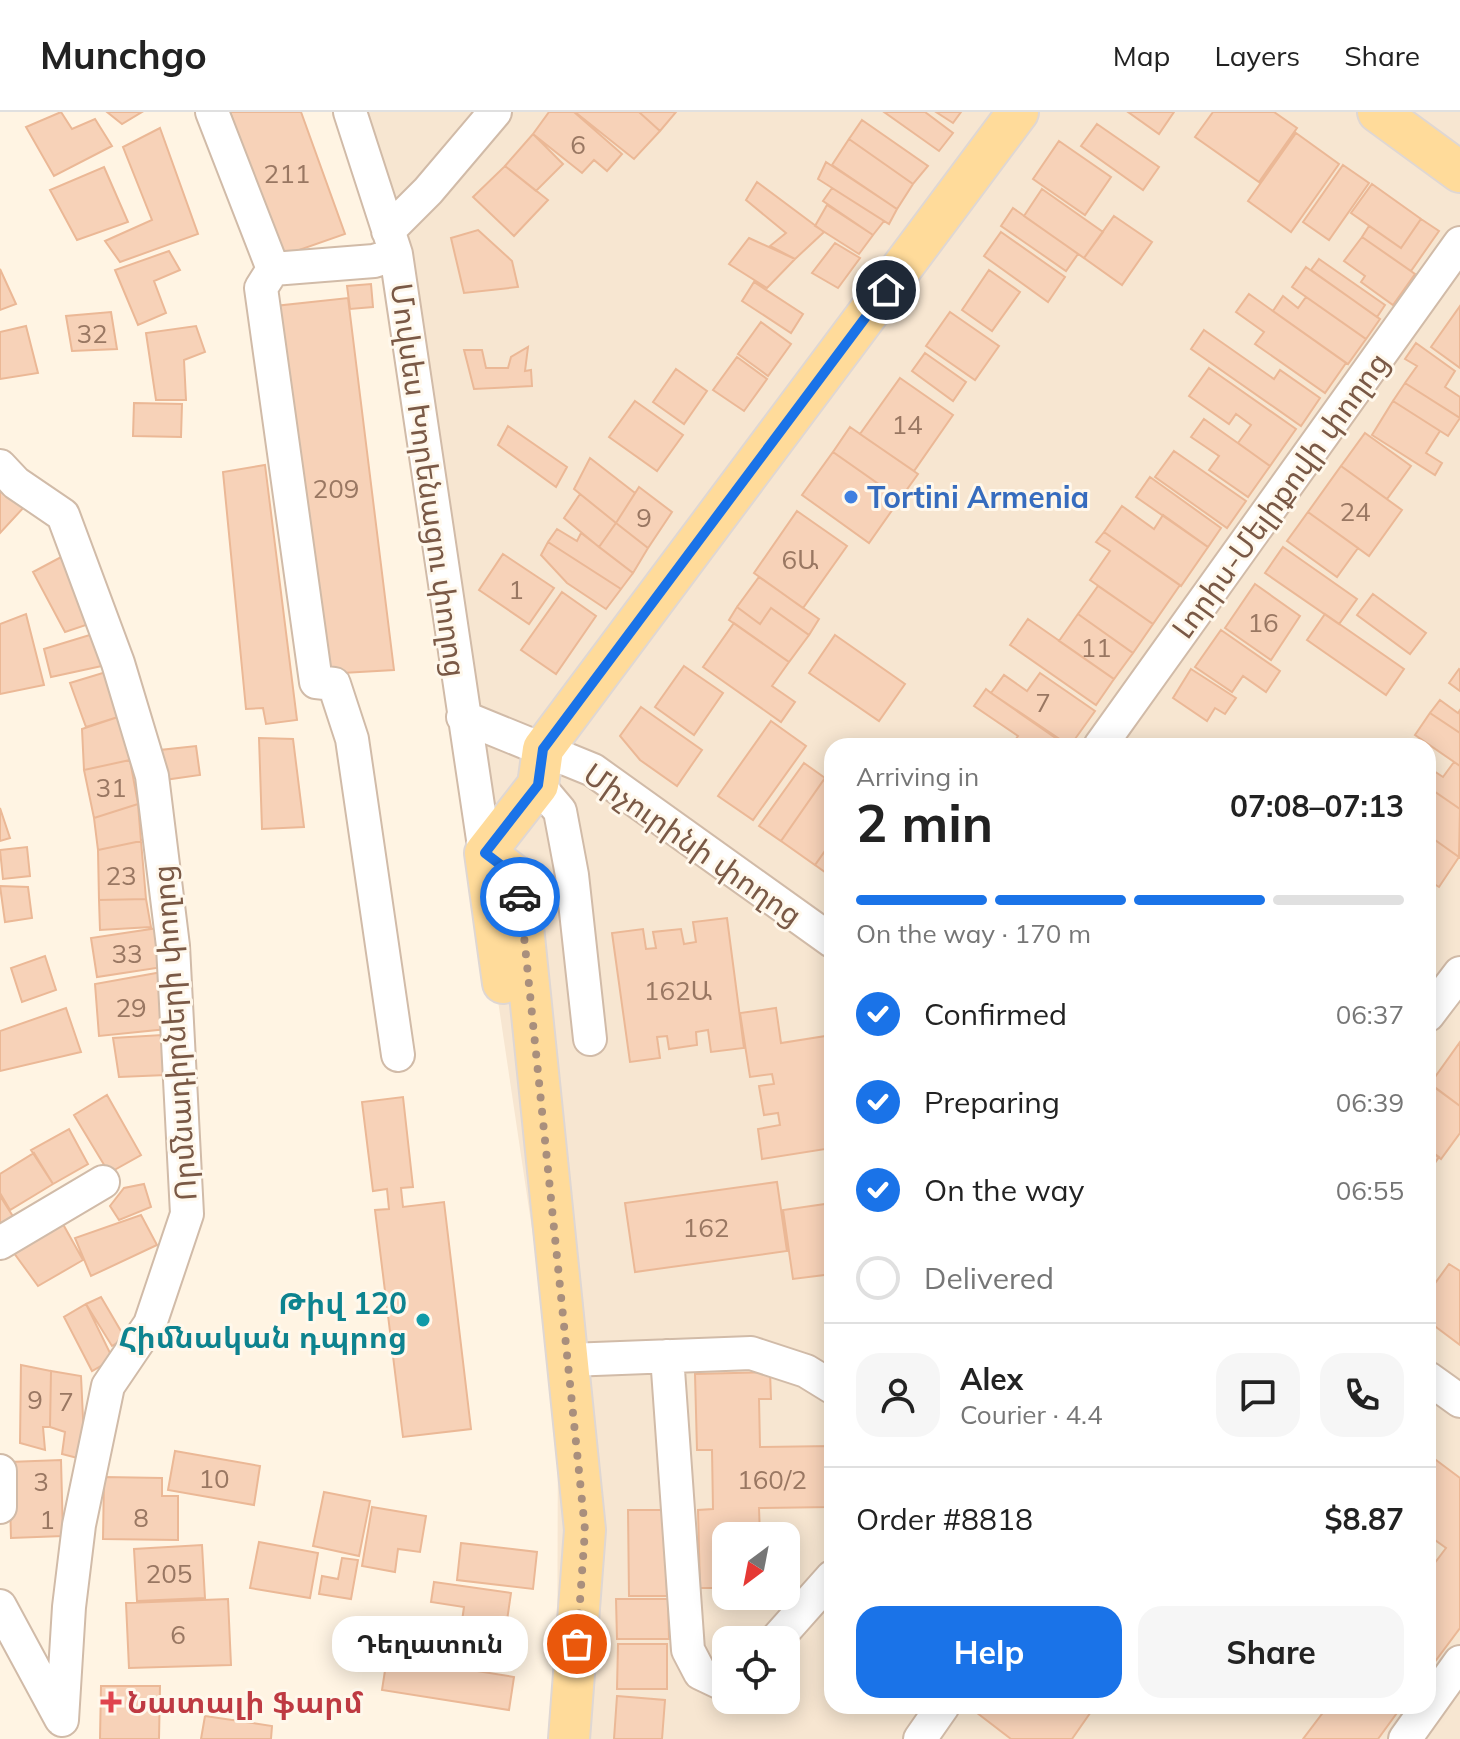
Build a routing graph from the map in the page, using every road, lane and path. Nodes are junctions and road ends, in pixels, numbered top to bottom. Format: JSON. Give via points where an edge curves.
{"nodes":[{"id":1,"x":212,"y":112,"type":"edge"},
{"id":2,"x":350,"y":112,"type":"edge"},
{"id":3,"x":495,"y":112,"type":"edge"},
{"id":4,"x":1018,"y":112,"type":"edge"},
{"id":5,"x":1378,"y":112,"type":"edge"},
{"id":6,"x":1460,"y":172,"type":"edge"},
{"id":7,"x":392,"y":243,"type":"junction"},
{"id":8,"x":1460,"y":243,"type":"edge"},
{"id":9,"x":273,"y":269,"type":"junction"},
{"id":10,"x":0,"y":466,"type":"edge"},
{"id":11,"x":463,"y":717,"type":"junction"},
{"id":12,"x":1106,"y":738,"type":"edge"},
{"id":13,"x":541,"y":767,"type":"junction"},
{"id":14,"x":485,"y":853,"type":"junction"},
{"id":15,"x":824,"y":935,"type":"edge"},
{"id":16,"x":1460,"y":973,"type":"edge"},
{"id":17,"x":1436,"y":1004,"type":"edge"},
{"id":18,"x":590,"y":1039,"type":"dead end"},
{"id":19,"x":398,"y":1055,"type":"dead end"},
{"id":20,"x":103,"y":1182,"type":"dead end"},
{"id":21,"x":0,"y":1243,"type":"edge"},
{"id":22,"x":667,"y":1356,"type":"junction"},
{"id":23,"x":569,"y":1360,"type":"junction"},
{"id":24,"x":824,"y":1382,"type":"edge"},
{"id":25,"x":1436,"y":1384,"type":"edge"},
{"id":26,"x":1460,"y":1401,"type":"edge"},
{"id":27,"x":0,"y":1471,"type":"edge"},
{"id":28,"x":0,"y":1507,"type":"edge"},
{"id":29,"x":824,"y":1586,"type":"edge"},
{"id":30,"x":0,"y":1606,"type":"edge"},
{"id":31,"x":788,"y":1626,"type":"edge"},
{"id":32,"x":1460,"y":1662,"type":"edge"},
{"id":33,"x":712,"y":1679,"type":"edge"},
{"id":34,"x":1436,"y":1696,"type":"edge"},
{"id":35,"x":937,"y":1714,"type":"edge"},
{"id":36,"x":1423,"y":1714,"type":"edge"},
{"id":37,"x":65,"y":1730,"type":"edge"},
{"id":38,"x":547,"y":1739,"type":"edge"},
{"id":39,"x":569,"y":1739,"type":"edge"},
{"id":40,"x":920,"y":1739,"type":"edge"},
{"id":41,"x":1405,"y":1739,"type":"edge"}],
"edges":[{"from":1,"to":9,"type":"street"},
{"from":2,"to":7,"type":"street","name":"Մովսես Խորենացու փողոց"},
{"from":3,"to":7,"type":"street"},
{"from":4,"to":13,"type":"main road"},
{"from":5,"to":6,"type":"main road"},
{"from":7,"to":9,"type":"street","via":[[374,261]]},
{"from":7,"to":11,"type":"street","name":"Մովսես Խորենացու փողոց"},
{"from":8,"to":12,"type":"street","name":"Լորիս-Մելիքովի փողոց"},
{"from":9,"to":19,"type":"street","via":[[261,288],[316,682],[334,684],[352,739]]},
{"from":10,"to":37,"type":"street","name":"Որմնադիրների փողոց","via":[[63,515],[118,663],[152,776],[173,946],[187,1214],[150,1324],[108,1386],[79,1525],[69,1607]]},
{"from":11,"to":13,"type":"street","name":"Միչուրինի փողոց"},
{"from":11,"to":14,"type":"street","name":"Մովսես Խորենացու փողոց"},
{"from":13,"to":14,"type":"main road"},
{"from":13,"to":15,"type":"street","name":"Միչուրինի փողոց","via":[[593,770]]},
{"from":13,"to":18,"type":"street","via":[[560,811],[572,875]]},
{"from":14,"to":23,"type":"main road","via":[[518,878]]},
{"from":14,"to":38,"type":"main road","name":"Մովսես Խորենացու փողոց","via":[[555,1365],[565,1526]]},
{"from":16,"to":17,"type":"street"},
{"from":20,"to":21,"type":"street"},
{"from":22,"to":23,"type":"street"},
{"from":22,"to":24,"type":"street","via":[[751,1353]]},
{"from":22,"to":33,"type":"street","via":[[688,1650],[700,1673]]},
{"from":23,"to":39,"type":"main road","via":[[585,1530]]},
{"from":25,"to":26,"type":"street"},
{"from":27,"to":28,"type":"street"},
{"from":29,"to":31,"type":"street"},
{"from":30,"to":37,"type":"street"},
{"from":32,"to":34,"type":"street"},
{"from":35,"to":40,"type":"street"},
{"from":36,"to":41,"type":"street"}]}
